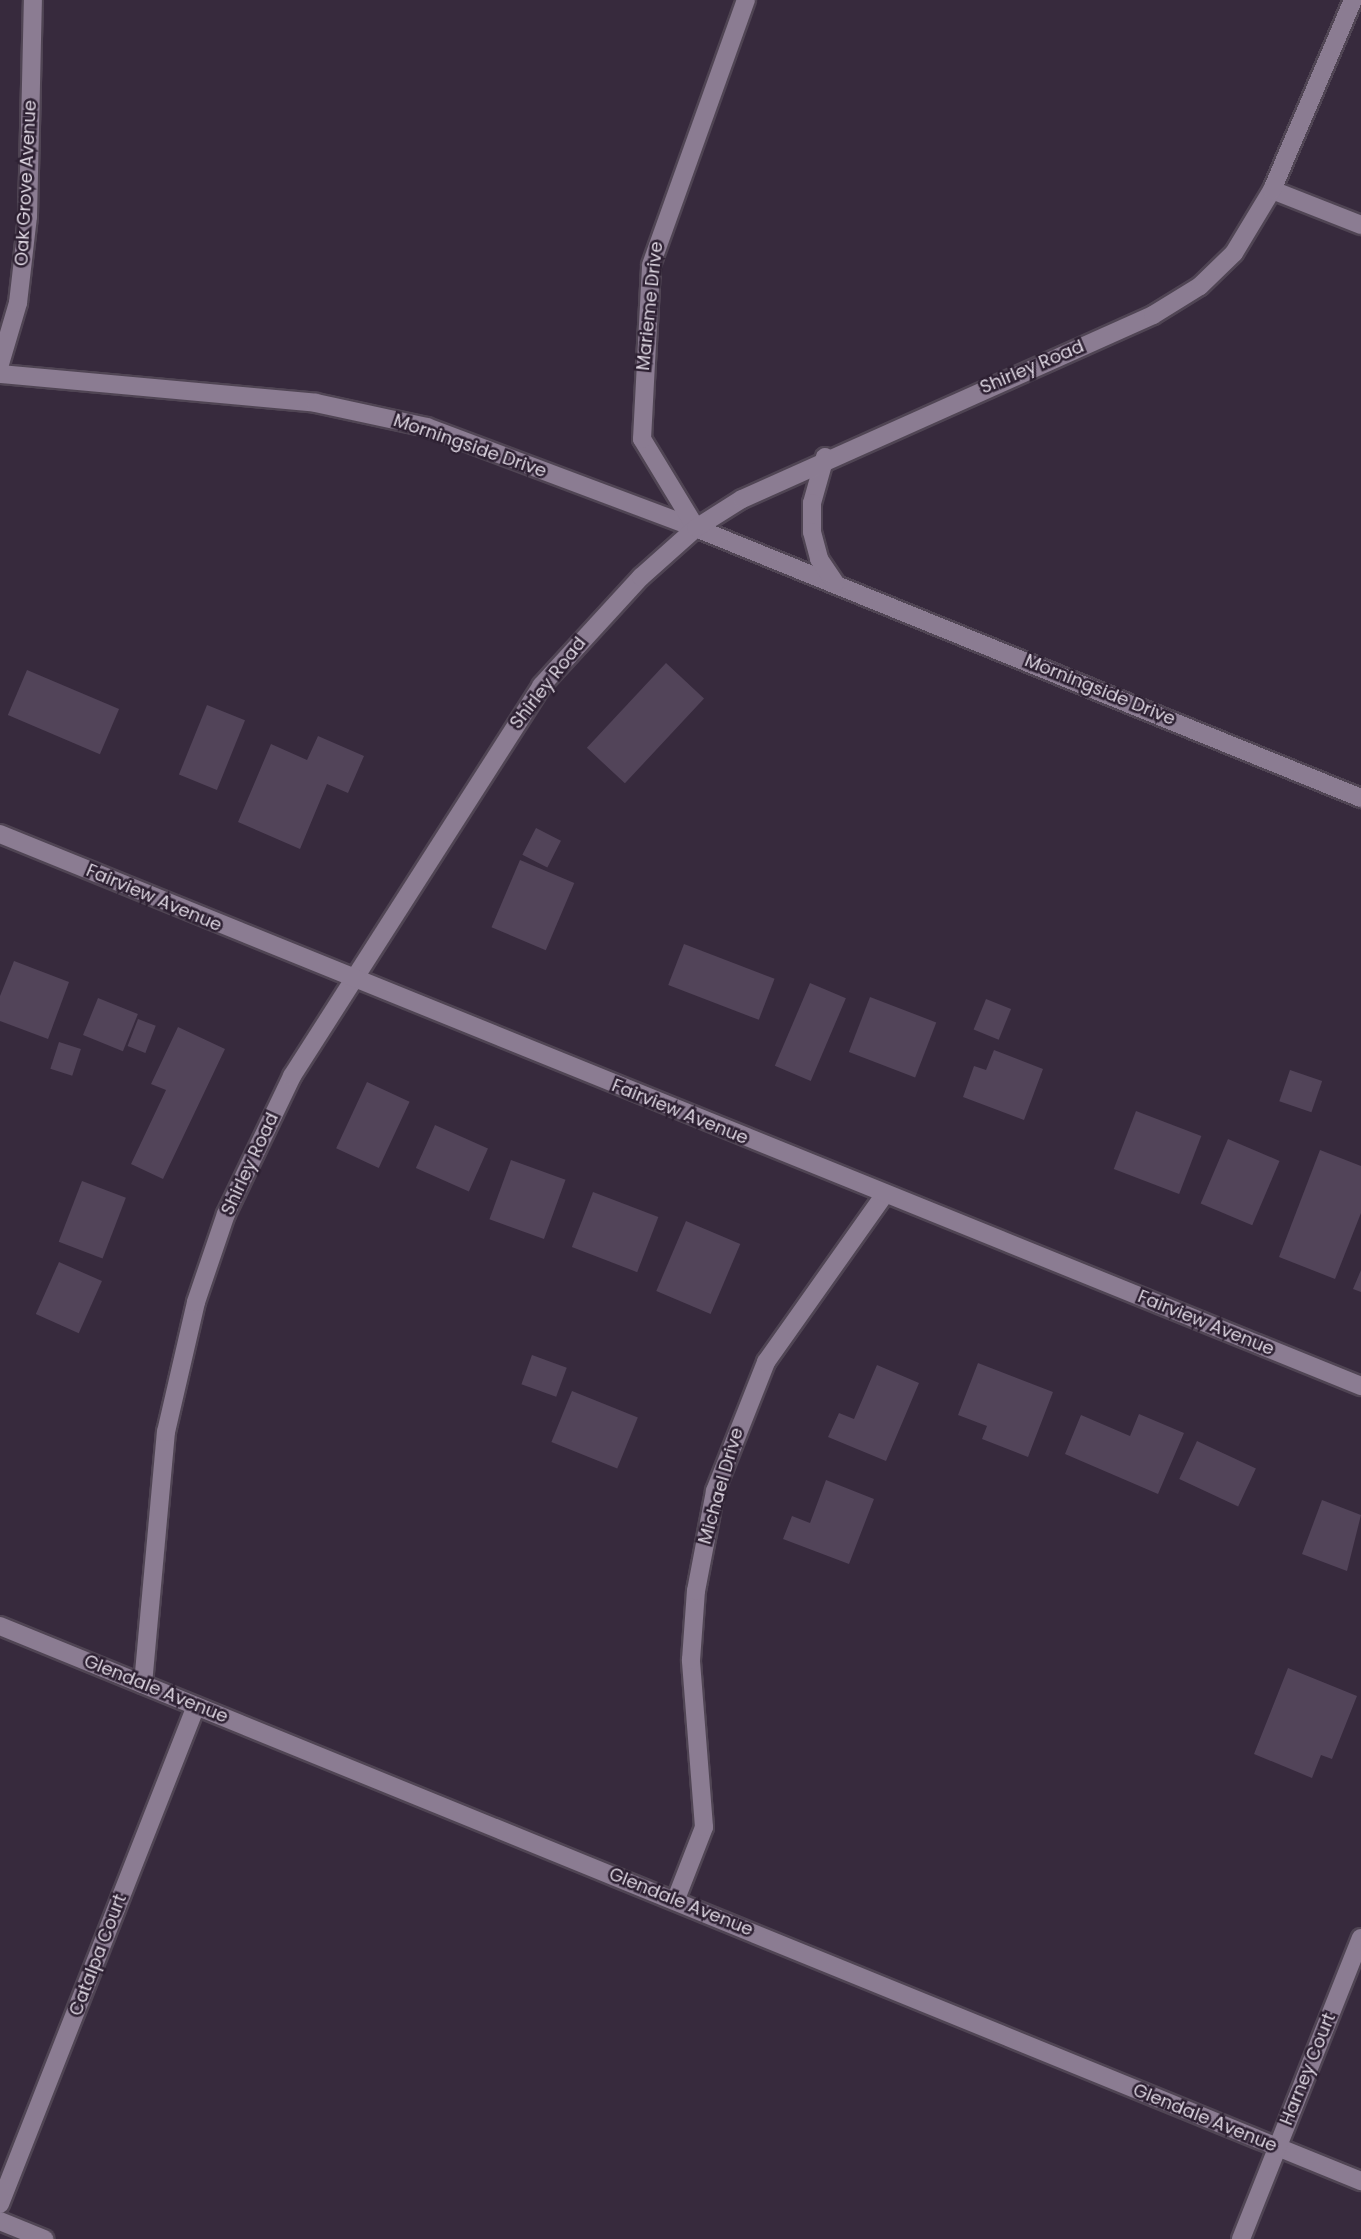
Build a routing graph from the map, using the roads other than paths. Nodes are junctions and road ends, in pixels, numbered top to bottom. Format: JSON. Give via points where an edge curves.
{"nodes":[{"id":1,"x":33,"y":0,"type":"edge"},
{"id":2,"x":746,"y":0,"type":"edge"},
{"id":3,"x":1353,"y":0,"type":"edge"},
{"id":4,"x":1272,"y":190,"type":"junction"},
{"id":5,"x":1361,"y":225,"type":"edge"},
{"id":6,"x":0,"y":364,"type":"edge"},
{"id":7,"x":0,"y":373,"type":"edge"},
{"id":8,"x":825,"y":457,"type":"junction"},
{"id":9,"x":696,"y":528,"type":"junction"},
{"id":10,"x":838,"y":585,"type":"junction"},
{"id":11,"x":1361,"y":798,"type":"edge"},
{"id":12,"x":0,"y":834,"type":"edge"},
{"id":13,"x":351,"y":981,"type":"junction"},
{"id":14,"x":885,"y":1194,"type":"junction"},
{"id":15,"x":1361,"y":1386,"type":"edge"},
{"id":16,"x":0,"y":1626,"type":"edge"},
{"id":17,"x":143,"y":1684,"type":"junction"},
{"id":18,"x":196,"y":1706,"type":"junction"},
{"id":19,"x":676,"y":1899,"type":"junction"},
{"id":20,"x":1361,"y":1938,"type":"edge"},
{"id":21,"x":1276,"y":2147,"type":"junction"},
{"id":22,"x":1361,"y":2181,"type":"edge"},
{"id":23,"x":0,"y":2204,"type":"edge"},
{"id":24,"x":0,"y":2221,"type":"edge"},
{"id":25,"x":44,"y":2239,"type":"edge"},
{"id":26,"x":1241,"y":2239,"type":"edge"}],
"edges":[{"from":1,"to":6,"type":"street","name":"Oak Grove Avenue","via":[[28,216],[18,303]]},
{"from":2,"to":9,"type":"street","name":"Marieme Drive","via":[[651,265],[642,439]]},
{"from":3,"to":4,"type":"street","name":"Shirley Road"},
{"from":4,"to":5,"type":"street"},
{"from":4,"to":8,"type":"street","name":"Shirley Road","via":[[1234,253],[1184,298]]},
{"from":7,"to":9,"type":"street","name":"Morningside Drive","via":[[299,400],[371,413],[428,427]]},
{"from":8,"to":9,"type":"street","name":"Shirley Road"},
{"from":8,"to":10,"type":"street","via":[[812,503],[812,532],[819,559]]},
{"from":9,"to":10,"type":"street","name":"Morningside Drive"},
{"from":9,"to":13,"type":"street","name":"Shirley Road","via":[[554,668]]},
{"from":10,"to":11,"type":"street","name":"Morningside Drive"},
{"from":12,"to":13,"type":"street","name":"Fairview Avenue"},
{"from":13,"to":14,"type":"street","name":"Fairview Avenue"},
{"from":13,"to":17,"type":"street","name":"Shirley Road","via":[[251,1158],[196,1301],[157,1479]]},
{"from":14,"to":15,"type":"street","name":"Fairview Avenue"},
{"from":14,"to":19,"type":"street","name":"Michael Drive","via":[[766,1362],[715,1491],[696,1591],[691,1660],[704,1827]]},
{"from":16,"to":17,"type":"street","name":"Glendale Avenue"},
{"from":17,"to":18,"type":"street","name":"Glendale Avenue"},
{"from":18,"to":19,"type":"street","name":"Glendale Avenue"},
{"from":18,"to":23,"type":"street","name":"Catalpa Court"},
{"from":19,"to":21,"type":"street","name":"Glendale Avenue"},
{"from":20,"to":21,"type":"street","name":"Harney Court"},
{"from":21,"to":22,"type":"street","name":"Glendale Avenue"},
{"from":21,"to":26,"type":"street","name":"Harney Court"},
{"from":24,"to":25,"type":"street"}]}
